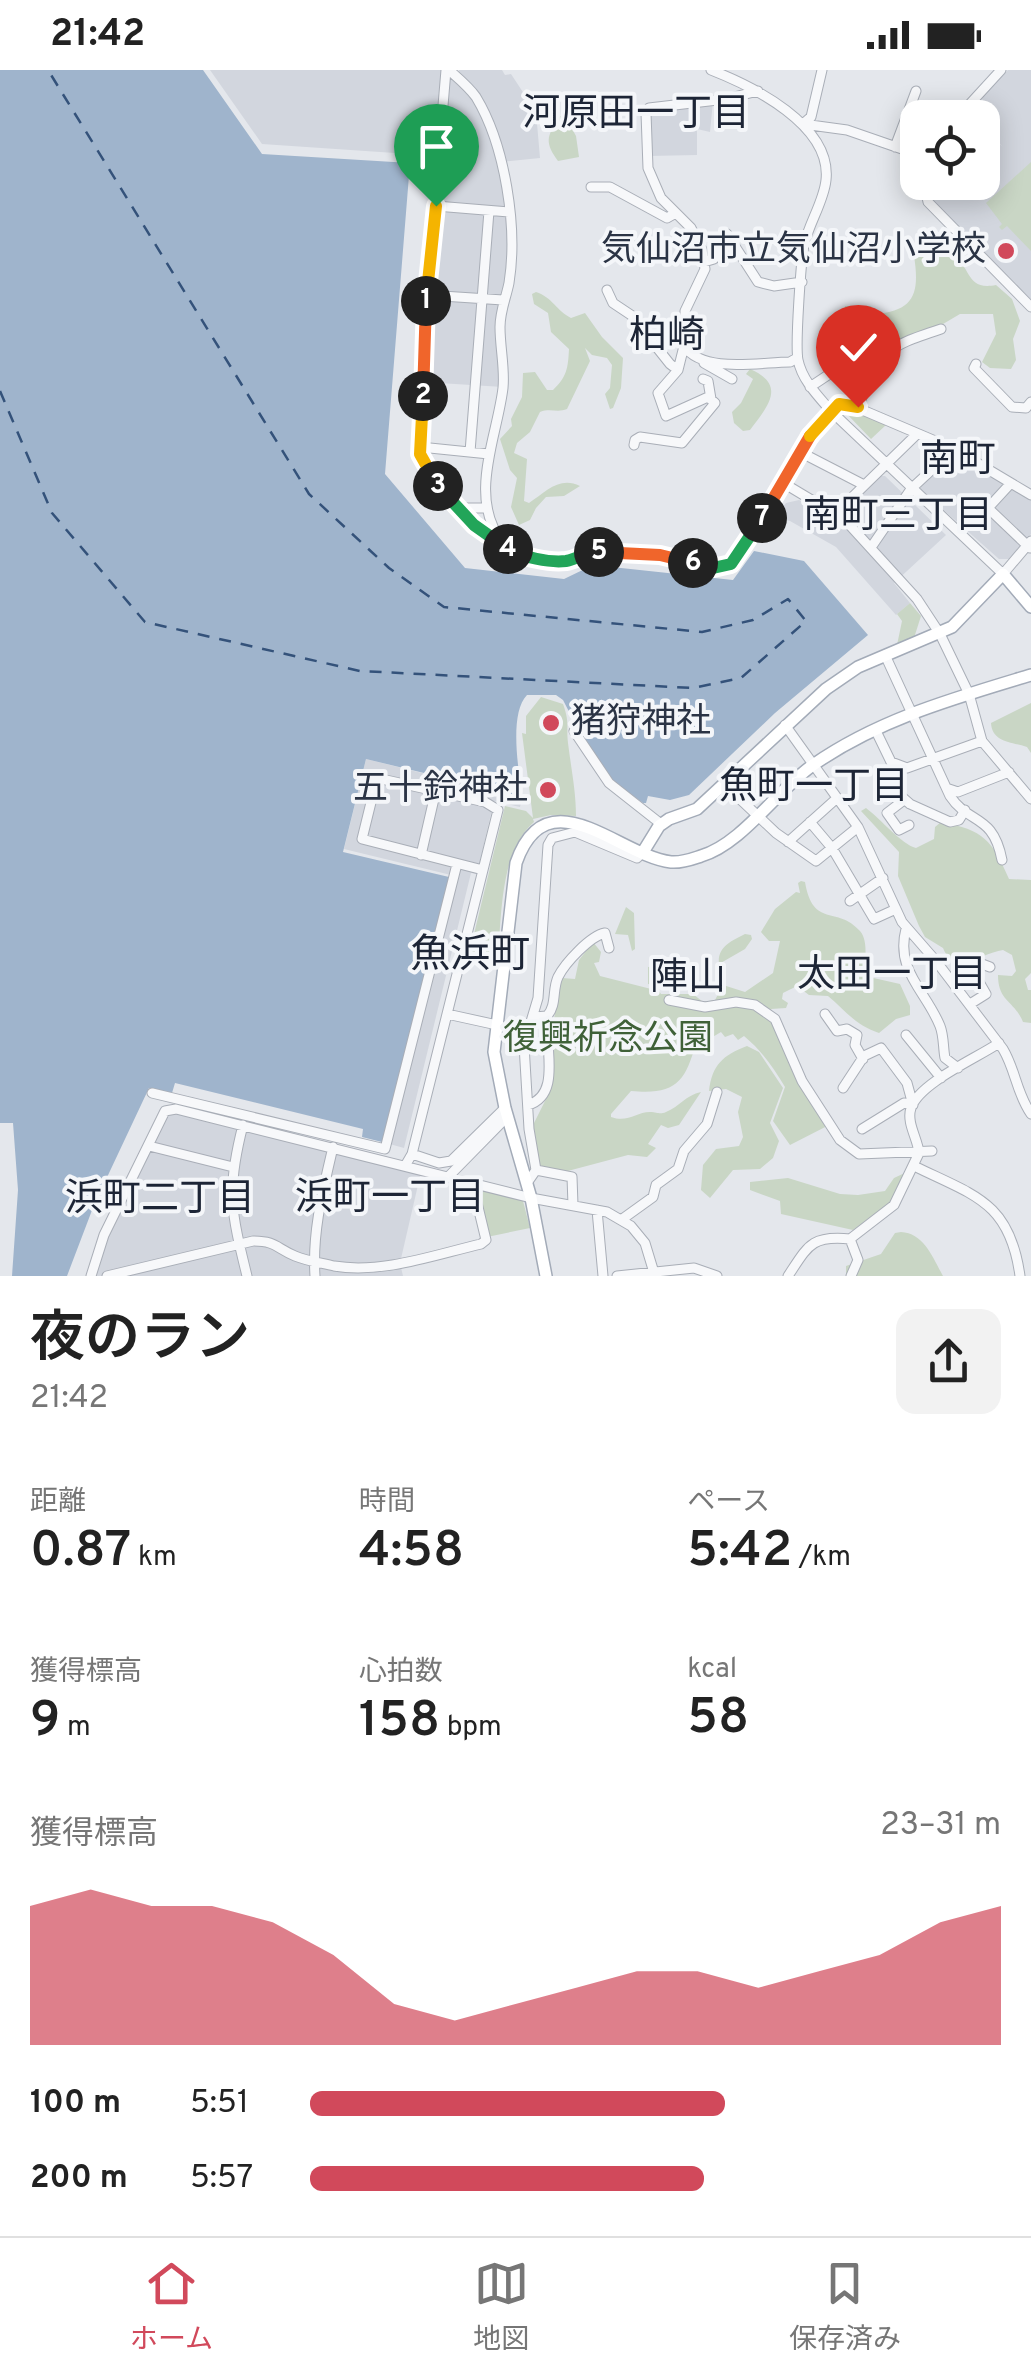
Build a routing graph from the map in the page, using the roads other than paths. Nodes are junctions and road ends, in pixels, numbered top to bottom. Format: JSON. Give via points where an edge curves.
{"nodes":[{"id":1,"x":448,"y":70,"type":"edge"},
{"id":2,"x":711,"y":70,"type":"edge"},
{"id":3,"x":822,"y":70,"type":"edge"},
{"id":4,"x":1001,"y":70,"type":"edge"},
{"id":5,"x":758,"y":91,"type":"junction"},
{"id":6,"x":916,"y":91,"type":"dead end"},
{"id":7,"x":974,"y":100,"type":"edge"},
{"id":8,"x":803,"y":124,"type":"junction"},
{"id":9,"x":896,"y":147,"type":"junction"},
{"id":10,"x":900,"y":147,"type":"edge"},
{"id":11,"x":590,"y":187,"type":"dead end"},
{"id":12,"x":928,"y":200,"type":"edge"},
{"id":13,"x":436,"y":206,"type":"junction"},
{"id":14,"x":489,"y":210,"type":"junction"},
{"id":15,"x":509,"y":212,"type":"junction"},
{"id":16,"x":674,"y":214,"type":"junction"},
{"id":17,"x":704,"y":262,"type":"junction"},
{"id":18,"x":802,"y":282,"type":"junction"},
{"id":19,"x":607,"y":290,"type":"dead end"},
{"id":20,"x":426,"y":295,"type":"junction"},
{"id":21,"x":483,"y":298,"type":"junction"},
{"id":22,"x":504,"y":300,"type":"junction"},
{"id":23,"x":1031,"y":306,"type":"edge"},
{"id":24,"x":838,"y":321,"type":"dead end"},
{"id":25,"x":941,"y":329,"type":"dead end"},
{"id":26,"x":684,"y":346,"type":"junction"},
{"id":27,"x":797,"y":358,"type":"junction"},
{"id":28,"x":702,"y":360,"type":"junction"},
{"id":29,"x":976,"y":364,"type":"dead end"},
{"id":30,"x":678,"y":370,"type":"junction"},
{"id":31,"x":702,"y":379,"type":"dead end"},
{"id":32,"x":732,"y":380,"type":"dead end"},
{"id":33,"x":810,"y":386,"type":"junction"},
{"id":34,"x":711,"y":399,"type":"junction"},
{"id":35,"x":1031,"y":402,"type":"edge"},
{"id":36,"x":858,"y":407,"type":"junction"},
{"id":37,"x":830,"y":411,"type":"junction"},
{"id":38,"x":917,"y":434,"type":"junction"},
{"id":39,"x":634,"y":445,"type":"dead end"},
{"id":40,"x":420,"y":447,"type":"junction"},
{"id":41,"x":954,"y":449,"type":"junction"},
{"id":42,"x":470,"y":452,"type":"junction"},
{"id":43,"x":800,"y":452,"type":"junction"},
{"id":44,"x":490,"y":454,"type":"junction"},
{"id":45,"x":886,"y":464,"type":"junction"},
{"id":46,"x":1011,"y":482,"type":"junction"},
{"id":47,"x":785,"y":484,"type":"junction"},
{"id":48,"x":864,"y":485,"type":"junction"},
{"id":49,"x":911,"y":489,"type":"junction"},
{"id":50,"x":1031,"y":494,"type":"edge"},
{"id":51,"x":457,"y":508,"type":"junction"},
{"id":52,"x":487,"y":508,"type":"junction"},
{"id":53,"x":836,"y":514,"type":"junction"},
{"id":54,"x":1030,"y":545,"type":"edge"},
{"id":55,"x":872,"y":546,"type":"junction"},
{"id":56,"x":510,"y":550,"type":"junction"},
{"id":57,"x":1003,"y":574,"type":"junction"},
{"id":58,"x":1031,"y":606,"type":"edge"},
{"id":59,"x":940,"y":634,"type":"junction"},
{"id":60,"x":884,"y":655,"type":"junction"},
{"id":61,"x":1031,"y":675,"type":"edge"},
{"id":62,"x":969,"y":694,"type":"junction"},
{"id":63,"x":912,"y":712,"type":"junction"},
{"id":64,"x":785,"y":725,"type":"junction"},
{"id":65,"x":875,"y":729,"type":"junction"},
{"id":66,"x":574,"y":731,"type":"dead end"},
{"id":67,"x":982,"y":741,"type":"junction"},
{"id":68,"x":934,"y":758,"type":"junction"},
{"id":69,"x":813,"y":765,"type":"junction"},
{"id":70,"x":1008,"y":772,"type":"junction"},
{"id":71,"x":724,"y":784,"type":"junction"},
{"id":72,"x":949,"y":789,"type":"junction"},
{"id":73,"x":436,"y":790,"type":"junction"},
{"id":74,"x":894,"y":790,"type":"dead end"},
{"id":75,"x":836,"y":799,"type":"junction"},
{"id":76,"x":1031,"y":799,"type":"edge"},
{"id":77,"x":904,"y":800,"type":"junction"},
{"id":78,"x":965,"y":810,"type":"junction"},
{"id":79,"x":755,"y":815,"type":"junction"},
{"id":80,"x":810,"y":822,"type":"junction"},
{"id":81,"x":661,"y":824,"type":"junction"},
{"id":82,"x":909,"y":825,"type":"dead end"},
{"id":83,"x":858,"y":827,"type":"junction"},
{"id":84,"x":788,"y":842,"type":"junction"},
{"id":85,"x":832,"y":848,"type":"junction"},
{"id":86,"x":642,"y":852,"type":"junction"},
{"id":87,"x":420,"y":855,"type":"junction"},
{"id":88,"x":1002,"y":860,"type":"dead end"},
{"id":89,"x":457,"y":864,"type":"junction"},
{"id":90,"x":483,"y":870,"type":"junction"},
{"id":91,"x":883,"y":878,"type":"junction"},
{"id":92,"x":859,"y":893,"type":"junction"},
{"id":93,"x":850,"y":901,"type":"dead end"},
{"id":94,"x":896,"y":909,"type":"junction"},
{"id":95,"x":906,"y":929,"type":"junction"},
{"id":96,"x":609,"y":948,"type":"dead end"},
{"id":97,"x":990,"y":966,"type":"dead end"},
{"id":98,"x":669,"y":1000,"type":"dead end"},
{"id":99,"x":970,"y":1004,"type":"junction"},
{"id":100,"x":447,"y":1014,"type":"junction"},
{"id":101,"x":825,"y":1014,"type":"dead end"},
{"id":102,"x":534,"y":1016,"type":"junction"},
{"id":103,"x":496,"y":1025,"type":"junction"},
{"id":104,"x":906,"y":1034,"type":"dead end"},
{"id":105,"x":548,"y":1042,"type":"dead end"},
{"id":106,"x":999,"y":1043,"type":"junction"},
{"id":107,"x":862,"y":1059,"type":"junction"},
{"id":108,"x":958,"y":1068,"type":"junction"},
{"id":109,"x":941,"y":1078,"type":"junction"},
{"id":110,"x":842,"y":1088,"type":"dead end"},
{"id":111,"x":717,"y":1092,"type":"dead end"},
{"id":112,"x":152,"y":1093,"type":"dead end"},
{"id":113,"x":528,"y":1105,"type":"junction"},
{"id":114,"x":912,"y":1105,"type":"junction"},
{"id":115,"x":506,"y":1112,"type":"junction"},
{"id":116,"x":1031,"y":1114,"type":"edge"},
{"id":117,"x":243,"y":1125,"type":"junction"},
{"id":118,"x":862,"y":1129,"type":"dead end"},
{"id":119,"x":149,"y":1146,"type":"junction"},
{"id":120,"x":334,"y":1147,"type":"junction"},
{"id":121,"x":932,"y":1151,"type":"dead end"},
{"id":122,"x":412,"y":1154,"type":"junction"},
{"id":123,"x":919,"y":1154,"type":"junction"},
{"id":124,"x":234,"y":1166,"type":"junction"},
{"id":125,"x":405,"y":1166,"type":"junction"},
{"id":126,"x":916,"y":1167,"type":"junction"},
{"id":127,"x":536,"y":1170,"type":"junction"},
{"id":128,"x":448,"y":1177,"type":"junction"},
{"id":129,"x":472,"y":1182,"type":"junction"},
{"id":130,"x":528,"y":1183,"type":"junction"},
{"id":131,"x":532,"y":1198,"type":"junction"},
{"id":132,"x":573,"y":1205,"type":"junction"},
{"id":133,"x":597,"y":1210,"type":"junction"},
{"id":134,"x":621,"y":1220,"type":"junction"},
{"id":135,"x":850,"y":1239,"type":"junction"},
{"id":136,"x":238,"y":1242,"type":"junction"},
{"id":137,"x":314,"y":1261,"type":"junction"},
{"id":138,"x":144,"y":1272,"type":"edge"},
{"id":139,"x":655,"y":1274,"type":"edge"},
{"id":140,"x":92,"y":1276,"type":"edge"},
{"id":141,"x":107,"y":1276,"type":"edge"},
{"id":142,"x":247,"y":1276,"type":"edge"},
{"id":143,"x":315,"y":1276,"type":"edge"},
{"id":144,"x":546,"y":1276,"type":"edge"},
{"id":145,"x":602,"y":1276,"type":"edge"},
{"id":146,"x":617,"y":1276,"type":"edge"},
{"id":147,"x":718,"y":1276,"type":"edge"},
{"id":148,"x":788,"y":1276,"type":"edge"},
{"id":149,"x":851,"y":1276,"type":"edge"},
{"id":150,"x":1020,"y":1276,"type":"edge"}],
"edges":[{"from":1,"to":13,"type":"street"},
{"from":1,"to":15,"type":"street","via":[[474,94],[496,141]]},
{"from":2,"to":5,"type":"street"},
{"from":3,"to":8,"type":"street","via":[[811,117]]},
{"from":4,"to":7,"type":"street"},
{"from":5,"to":8,"type":"street"},
{"from":5,"to":16,"type":"street","via":[[649,108],[648,168]]},
{"from":6,"to":9,"type":"street"},
{"from":8,"to":9,"type":"street"},
{"from":8,"to":18,"type":"street","via":[[827,178],[804,248]]},
{"from":9,"to":10,"type":"street"},
{"from":11,"to":16,"type":"street","via":[[610,187],[667,218]]},
{"from":12,"to":23,"type":"street"},
{"from":13,"to":14,"type":"street"},
{"from":13,"to":20,"type":"street"},
{"from":14,"to":15,"type":"street"},
{"from":14,"to":21,"type":"street"},
{"from":15,"to":22,"type":"street"},
{"from":16,"to":17,"type":"street","via":[[691,228]]},
{"from":17,"to":18,"type":"street","via":[[714,258],[727,234],[758,282]]},
{"from":17,"to":26,"type":"street","via":[[685,311]]},
{"from":18,"to":27,"type":"street"},
{"from":19,"to":30,"type":"street"},
{"from":20,"to":21,"type":"street"},
{"from":20,"to":40,"type":"street"},
{"from":21,"to":22,"type":"street"},
{"from":21,"to":42,"type":"street"},
{"from":22,"to":44,"type":"street","via":[[503,387]]},
{"from":24,"to":33,"type":"street","via":[[853,350],[843,365]]},
{"from":25,"to":36,"type":"street","via":[[886,352]]},
{"from":26,"to":28,"type":"street"},
{"from":26,"to":30,"type":"street"},
{"from":27,"to":28,"type":"street"},
{"from":27,"to":33,"type":"street"},
{"from":28,"to":32,"type":"street"},
{"from":29,"to":35,"type":"street","via":[[1012,407]]},
{"from":30,"to":34,"type":"street","via":[[658,393],[666,416]]},
{"from":31,"to":34,"type":"street","via":[[708,380]]},
{"from":33,"to":37,"type":"street"},
{"from":34,"to":39,"type":"street","via":[[716,403],[688,439],[640,437]]},
{"from":36,"to":37,"type":"street","via":[[839,404]]},
{"from":36,"to":38,"type":"street"},
{"from":37,"to":43,"type":"street"},
{"from":37,"to":45,"type":"street"},
{"from":38,"to":41,"type":"street"},
{"from":38,"to":45,"type":"street"},
{"from":40,"to":42,"type":"street"},
{"from":40,"to":51,"type":"street","via":[[430,477]]},
{"from":41,"to":46,"type":"street"},
{"from":41,"to":49,"type":"street"},
{"from":42,"to":44,"type":"street"},
{"from":43,"to":47,"type":"street"},
{"from":43,"to":48,"type":"street"},
{"from":44,"to":52,"type":"street"},
{"from":45,"to":48,"type":"street"},
{"from":45,"to":49,"type":"street"},
{"from":46,"to":50,"type":"street"},
{"from":46,"to":54,"type":"street","via":[[988,508]]},
{"from":47,"to":53,"type":"street"},
{"from":47,"to":56,"type":"street","via":[[722,568],[660,555],[588,551],[568,561]]},
{"from":48,"to":53,"type":"street"},
{"from":49,"to":55,"type":"street"},
{"from":49,"to":57,"type":"street"},
{"from":51,"to":52,"type":"street"},
{"from":51,"to":56,"type":"street"},
{"from":52,"to":56,"type":"street"},
{"from":53,"to":55,"type":"street"},
{"from":54,"to":57,"type":"street"},
{"from":55,"to":59,"type":"street"},
{"from":57,"to":58,"type":"main road"},
{"from":57,"to":59,"type":"main road"},
{"from":59,"to":60,"type":"main road"},
{"from":59,"to":62,"type":"street"},
{"from":60,"to":63,"type":"street"},
{"from":60,"to":64,"type":"main road","via":[[858,666]]},
{"from":61,"to":62,"type":"main road"},
{"from":62,"to":63,"type":"main road"},
{"from":62,"to":67,"type":"street"},
{"from":63,"to":65,"type":"main road"},
{"from":63,"to":68,"type":"street"},
{"from":64,"to":69,"type":"street"},
{"from":64,"to":71,"type":"main road"},
{"from":65,"to":68,"type":"street","via":[[899,767]]},
{"from":65,"to":69,"type":"main road"},
{"from":66,"to":81,"type":"street","via":[[609,784]]},
{"from":67,"to":68,"type":"street"},
{"from":67,"to":70,"type":"street"},
{"from":68,"to":72,"type":"street"},
{"from":69,"to":75,"type":"street"},
{"from":69,"to":79,"type":"main road"},
{"from":70,"to":72,"type":"street","via":[[958,792]]},
{"from":70,"to":76,"type":"street"},
{"from":71,"to":79,"type":"street"},
{"from":71,"to":81,"type":"main road","via":[[697,809]]},
{"from":72,"to":78,"type":"street"},
{"from":73,"to":87,"type":"street"},
{"from":73,"to":87,"type":"street","via":[[377,778],[361,835]]},
{"from":73,"to":90,"type":"street","via":[[498,810]]},
{"from":74,"to":77,"type":"street"},
{"from":75,"to":80,"type":"street"},
{"from":75,"to":83,"type":"street"},
{"from":77,"to":78,"type":"street","via":[[950,822]]},
{"from":77,"to":82,"type":"street","via":[[887,813],[899,830]]},
{"from":78,"to":88,"type":"street","via":[[989,826]]},
{"from":79,"to":84,"type":"street"},
{"from":79,"to":86,"type":"main road","via":[[708,854],[671,862]]},
{"from":80,"to":84,"type":"street"},
{"from":80,"to":85,"type":"street"},
{"from":81,"to":86,"type":"main road"},
{"from":83,"to":85,"type":"street"},
{"from":83,"to":91,"type":"street"},
{"from":84,"to":85,"type":"street","via":[[816,861]]},
{"from":85,"to":92,"type":"street"},
{"from":86,"to":102,"type":"street","via":[[637,858],[576,832],[552,838]]},
{"from":86,"to":103,"type":"main road","via":[[575,822],[538,829],[526,842],[516,863]]},
{"from":87,"to":89,"type":"street"},
{"from":89,"to":90,"type":"street"},
{"from":89,"to":112,"type":"street","via":[[386,1149]]},
{"from":90,"to":100,"type":"street"},
{"from":91,"to":92,"type":"street"},
{"from":91,"to":94,"type":"street"},
{"from":92,"to":93,"type":"street"},
{"from":92,"to":94,"type":"street","via":[[874,919]]},
{"from":94,"to":95,"type":"street"},
{"from":95,"to":99,"type":"street"},
{"from":95,"to":108,"type":"street","via":[[907,973],[940,1026],[945,1058]]},
{"from":96,"to":102,"type":"street","via":[[606,933],[596,936],[560,974],[552,1010]]},
{"from":97,"to":99,"type":"street","via":[[971,968],[986,994]]},
{"from":98,"to":123,"type":"street","via":[[755,1005],[776,1019],[802,1080],[840,1140],[859,1154]]},
{"from":99,"to":106,"type":"street"},
{"from":100,"to":103,"type":"street"},
{"from":100,"to":122,"type":"street"},
{"from":101,"to":107,"type":"street","via":[[837,1032],[857,1034]]},
{"from":102,"to":113,"type":"street","via":[[524,1045]]},
{"from":103,"to":115,"type":"main road","via":[[494,1052]]},
{"from":104,"to":109,"type":"street"},
{"from":105,"to":113,"type":"street","via":[[546,1089]]},
{"from":106,"to":108,"type":"street"},
{"from":106,"to":116,"type":"street"},
{"from":107,"to":110,"type":"street"},
{"from":107,"to":114,"type":"street","via":[[881,1048],[908,1083]]},
{"from":108,"to":109,"type":"street"},
{"from":109,"to":114,"type":"street"},
{"from":111,"to":134,"type":"street","via":[[707,1124],[678,1169]]},
{"from":113,"to":127,"type":"street"},
{"from":114,"to":118,"type":"street"},
{"from":114,"to":123,"type":"street"},
{"from":115,"to":122,"type":"street","via":[[451,1161]]},
{"from":115,"to":128,"type":"street"},
{"from":115,"to":130,"type":"main road"},
{"from":117,"to":119,"type":"street","via":[[165,1111]]},
{"from":117,"to":120,"type":"street"},
{"from":117,"to":124,"type":"street"},
{"from":119,"to":124,"type":"street"},
{"from":119,"to":140,"type":"street","via":[[104,1235]]},
{"from":120,"to":125,"type":"street"},
{"from":120,"to":137,"type":"street"},
{"from":121,"to":123,"type":"street"},
{"from":122,"to":125,"type":"street"},
{"from":123,"to":126,"type":"street"},
{"from":124,"to":136,"type":"street","via":[[230,1210]]},
{"from":125,"to":128,"type":"street"},
{"from":126,"to":135,"type":"street","via":[[894,1205]]},
{"from":126,"to":150,"type":"street","via":[[1004,1219]]},
{"from":127,"to":130,"type":"street"},
{"from":127,"to":132,"type":"street","via":[[572,1177]]},
{"from":128,"to":129,"type":"street"},
{"from":129,"to":131,"type":"street"},
{"from":129,"to":137,"type":"street","via":[[486,1240],[481,1244],[392,1265]]},
{"from":130,"to":131,"type":"main road"},
{"from":131,"to":132,"type":"street"},
{"from":131,"to":144,"type":"main road"},
{"from":132,"to":133,"type":"street"},
{"from":133,"to":134,"type":"street"},
{"from":133,"to":145,"type":"street"},
{"from":134,"to":139,"type":"street","via":[[645,1244]]},
{"from":135,"to":148,"type":"street","via":[[810,1244]]},
{"from":135,"to":149,"type":"street","via":[[858,1260]]},
{"from":136,"to":137,"type":"street","via":[[272,1241]]},
{"from":136,"to":138,"type":"street"},
{"from":136,"to":142,"type":"street"},
{"from":137,"to":143,"type":"street"},
{"from":138,"to":141,"type":"street"},
{"from":139,"to":146,"type":"street"},
{"from":139,"to":147,"type":"street","via":[[694,1268]]}]}
